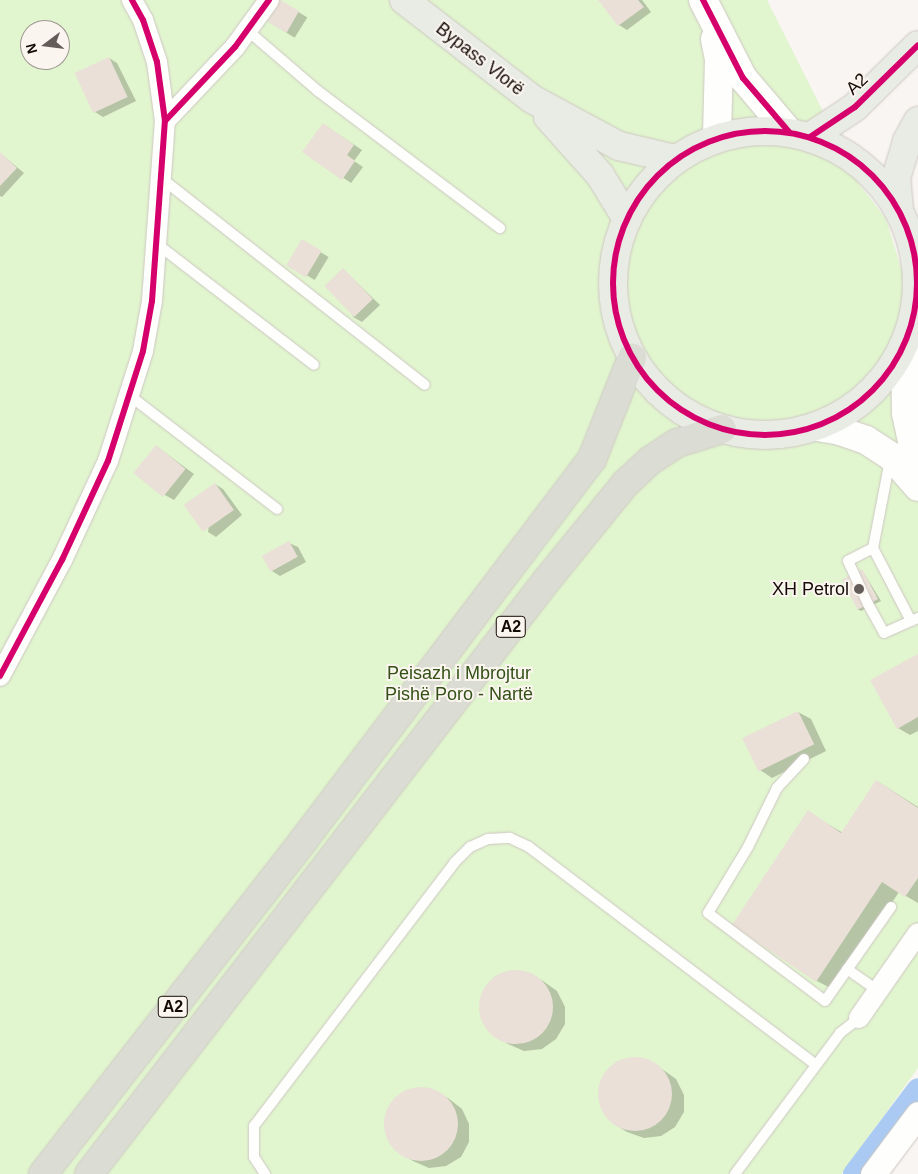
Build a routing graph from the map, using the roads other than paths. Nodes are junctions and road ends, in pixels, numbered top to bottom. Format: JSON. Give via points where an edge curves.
{"nodes":[{"id":1,"x":132,"y":0,"type":"edge"},
{"id":2,"x":268,"y":0,"type":"edge"},
{"id":3,"x":404,"y":0,"type":"edge"},
{"id":4,"x":707,"y":10,"type":"edge"},
{"id":5,"x":247,"y":30,"type":"junction"},
{"id":6,"x":918,"y":45,"type":"edge"},
{"id":7,"x":532,"y":99,"type":"junction"},
{"id":8,"x":165,"y":121,"type":"junction"},
{"id":9,"x":918,"y":121,"type":"edge"},
{"id":10,"x":799,"y":134,"type":"junction"},
{"id":11,"x":717,"y":138,"type":"junction"},
{"id":12,"x":674,"y":160,"type":"junction"},
{"id":13,"x":161,"y":178,"type":"junction"},
{"id":14,"x":900,"y":211,"type":"junction"},
{"id":15,"x":627,"y":219,"type":"junction"},
{"id":16,"x":500,"y":228,"type":"dead end"},
{"id":17,"x":157,"y":244,"type":"junction"},
{"id":18,"x":905,"y":344,"type":"junction"},
{"id":19,"x":632,"y":358,"type":"junction"},
{"id":20,"x":314,"y":365,"type":"dead end"},
{"id":21,"x":425,"y":384,"type":"dead end"},
{"id":22,"x":129,"y":395,"type":"junction"},
{"id":23,"x":817,"y":427,"type":"junction"},
{"id":24,"x":722,"y":429,"type":"junction"},
{"id":25,"x":891,"y":456,"type":"junction"},
{"id":26,"x":918,"y":470,"type":"edge"},
{"id":27,"x":918,"y":487,"type":"edge"},
{"id":28,"x":277,"y":509,"type":"dead end"},
{"id":29,"x":873,"y":548,"type":"junction"},
{"id":30,"x":914,"y":619,"type":"edge"},
{"id":31,"x":0,"y":676,"type":"edge"},
{"id":32,"x":804,"y":760,"type":"dead end"},
{"id":33,"x":891,"y":907,"type":"dead end"},
{"id":34,"x":918,"y":933,"type":"edge"},
{"id":35,"x":847,"y":969,"type":"junction"},
{"id":36,"x":878,"y":991,"type":"junction"},
{"id":37,"x":859,"y":1018,"type":"joint"},
{"id":38,"x":816,"y":1066,"type":"junction"},
{"id":39,"x":918,"y":1114,"type":"edge"},
{"id":40,"x":44,"y":1174,"type":"edge"},
{"id":41,"x":89,"y":1174,"type":"edge"},
{"id":42,"x":265,"y":1174,"type":"edge"},
{"id":43,"x":734,"y":1174,"type":"edge"},
{"id":44,"x":872,"y":1174,"type":"edge"}],
"edges":[{"from":1,"to":8,"type":"street","via":[[143,20],[157,62]]},
{"from":2,"to":5,"type":"street"},
{"from":3,"to":7,"type":"main road","name":"Bypass Vlorë"},
{"from":4,"to":10,"type":"main road","via":[[743,78]]},
{"from":4,"to":11,"type":"main road","via":[[719,59]]},
{"from":5,"to":8,"type":"street"},
{"from":5,"to":16,"type":"lane","via":[[318,91]]},
{"from":6,"to":10,"type":"main road","name":"A2","via":[[855,107]]},
{"from":7,"to":12,"type":"main road","via":[[619,146]]},
{"from":7,"to":15,"type":"main road","via":[[600,174]]},
{"from":8,"to":13,"type":"street"},
{"from":9,"to":14,"type":"main road","via":[[907,141],[896,178]]},
{"from":10,"to":11,"type":"main road","via":[[752,130]]},
{"from":10,"to":14,"type":"main road","via":[[838,148],[862,165],[883,186]]},
{"from":11,"to":12,"type":"main road"},
{"from":12,"to":15,"type":"main road","via":[[639,196]]},
{"from":13,"to":17,"type":"street"},
{"from":13,"to":21,"type":"lane"},
{"from":14,"to":18,"type":"main road","via":[[912,243],[917,277],[915,312]]},
{"from":15,"to":19,"type":"main road","via":[[616,253],[613,289],[618,324]]},
{"from":17,"to":20,"type":"lane"},
{"from":17,"to":22,"type":"street","via":[[143,351]]},
{"from":18,"to":23,"type":"main road","via":[[884,379],[854,408]]},
{"from":18,"to":26,"type":"main road","via":[[906,413]]},
{"from":19,"to":24,"type":"main road","via":[[649,382],[670,402],[695,419]]},
{"from":19,"to":40,"type":"highway","number":"A2","via":[[592,459]]},
{"from":22,"to":28,"type":"lane"},
{"from":22,"to":31,"type":"street","via":[[108,461],[62,560]]},
{"from":23,"to":24,"type":"main road","via":[[754,436]]},
{"from":23,"to":25,"type":"main road","via":[[866,440]]},
{"from":24,"to":41,"type":"highway","number":"A2","via":[[677,444],[652,460],[625,484],[547,580]]},
{"from":25,"to":27,"type":"main road"},
{"from":25,"to":29,"type":"lane"},
{"from":29,"to":30,"type":"lane"},
{"from":29,"to":30,"type":"lane","via":[[848,560],[884,633]]},
{"from":32,"to":35,"type":"lane","via":[[777,788],[748,847],[708,914],[825,1001]]},
{"from":33,"to":35,"type":"lane"},
{"from":34,"to":36,"type":"street"},
{"from":35,"to":36,"type":"lane"},
{"from":36,"to":37,"type":"street"},
{"from":37,"to":38,"type":"lane","via":[[840,1033]]},
{"from":38,"to":42,"type":"lane","via":[[529,847],[510,838],[488,839],[470,847],[454,863],[254,1126],[254,1157]]},
{"from":38,"to":43,"type":"lane"},
{"from":39,"to":44,"type":"street"}]}
